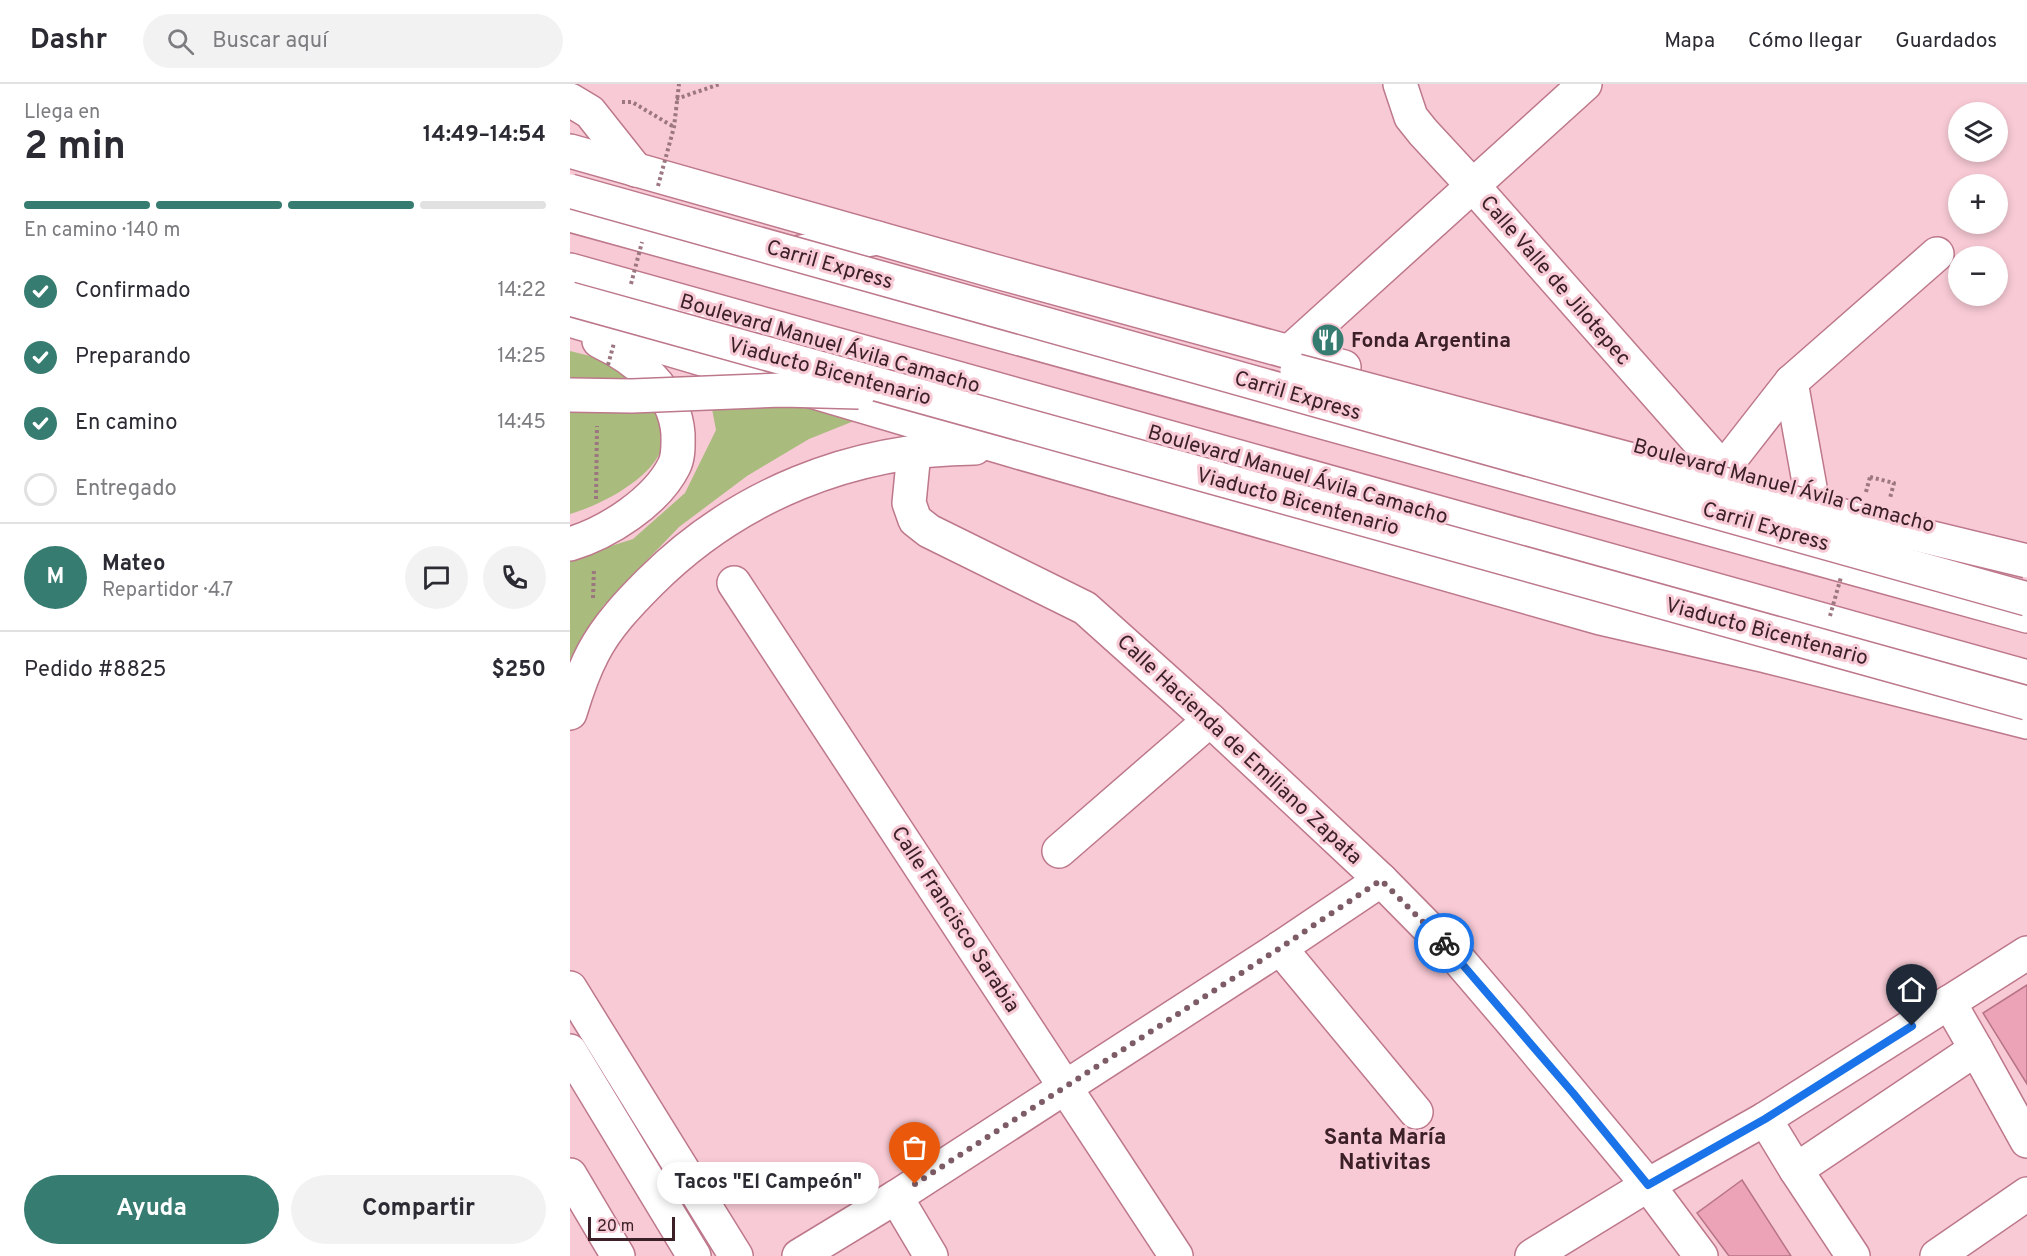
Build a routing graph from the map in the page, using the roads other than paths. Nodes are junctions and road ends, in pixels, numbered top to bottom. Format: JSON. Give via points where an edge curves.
{"nodes":[{"id":1,"x":1400,"y":84,"type":"edge"},
{"id":2,"x":1585,"y":84,"type":"edge"},
{"id":3,"x":570,"y":100,"type":"edge"},
{"id":4,"x":570,"y":151,"type":"edge"},
{"id":5,"x":636,"y":170,"type":"junction"},
{"id":6,"x":570,"y":177,"type":"edge"},
{"id":7,"x":1473,"y":186,"type":"junction"},
{"id":8,"x":570,"y":191,"type":"edge"},
{"id":9,"x":570,"y":215,"type":"edge"},
{"id":10,"x":878,"y":238,"type":"junction"},
{"id":11,"x":1937,"y":254,"type":"dead end"},
{"id":12,"x":742,"y":262,"type":"junction"},
{"id":13,"x":570,"y":270,"type":"edge"},
{"id":14,"x":570,"y":300,"type":"edge"},
{"id":15,"x":570,"y":320,"type":"edge"},
{"id":16,"x":570,"y":328,"type":"edge"},
{"id":17,"x":1289,"y":352,"type":"junction"},
{"id":18,"x":1791,"y":382,"type":"junction"},
{"id":19,"x":908,"y":393,"type":"junction"},
{"id":20,"x":570,"y":395,"type":"edge"},
{"id":21,"x":1202,"y":447,"type":"junction"},
{"id":22,"x":1011,"y":450,"type":"junction"},
{"id":23,"x":914,"y":452,"type":"junction"},
{"id":24,"x":1723,"y":469,"type":"junction"},
{"id":25,"x":1113,"y":479,"type":"junction"},
{"id":26,"x":1811,"y":493,"type":"junction"},
{"id":27,"x":582,"y":540,"type":"edge"},
{"id":28,"x":2027,"y":549,"type":"edge"},
{"id":29,"x":2027,"y":561,"type":"edge"},
{"id":30,"x":734,"y":583,"type":"dead end"},
{"id":31,"x":2027,"y":599,"type":"edge"},
{"id":32,"x":2027,"y":616,"type":"edge"},
{"id":33,"x":1991,"y":667,"type":"junction"},
{"id":34,"x":2027,"y":677,"type":"edge"},
{"id":35,"x":2027,"y":701,"type":"edge"},
{"id":36,"x":570,"y":713,"type":"edge"},
{"id":37,"x":1210,"y":720,"type":"junction"},
{"id":38,"x":2027,"y":722,"type":"edge"},
{"id":39,"x":1059,"y":851,"type":"dead end"},
{"id":40,"x":1381,"y":880,"type":"junction"},
{"id":41,"x":1280,"y":948,"type":"junction"},
{"id":42,"x":2027,"y":953,"type":"edge"},
{"id":43,"x":570,"y":988,"type":"edge"},
{"id":44,"x":1949,"y":1002,"type":"junction"},
{"id":45,"x":1976,"y":1049,"type":"junction"},
{"id":46,"x":570,"y":1051,"type":"edge"},
{"id":47,"x":1065,"y":1085,"type":"junction"},
{"id":48,"x":1416,"y":1112,"type":"dead end"},
{"id":49,"x":1765,"y":1119,"type":"junction"},
{"id":50,"x":2027,"y":1141,"type":"edge"},
{"id":51,"x":1796,"y":1170,"type":"junction"},
{"id":52,"x":570,"y":1175,"type":"edge"},
{"id":53,"x":1648,"y":1185,"type":"junction"},
{"id":54,"x":2027,"y":1194,"type":"edge"},
{"id":55,"x":896,"y":1197,"type":"junction"},
{"id":56,"x":618,"y":1256,"type":"edge"},
{"id":57,"x":694,"y":1256,"type":"edge"},
{"id":58,"x":736,"y":1256,"type":"edge"},
{"id":59,"x":799,"y":1256,"type":"edge"},
{"id":60,"x":931,"y":1256,"type":"edge"},
{"id":61,"x":1176,"y":1256,"type":"edge"},
{"id":62,"x":1532,"y":1256,"type":"edge"},
{"id":63,"x":1701,"y":1256,"type":"edge"},
{"id":64,"x":1853,"y":1256,"type":"edge"},
{"id":65,"x":1937,"y":1256,"type":"edge"}],
"edges":[{"from":1,"to":7,"type":"main road","name":"Calle Valle de Jilotepec","via":[[1417,124]]},
{"from":2,"to":7,"type":"main road"},
{"from":3,"to":5,"type":"main road","via":[[590,112]]},
{"from":4,"to":5,"type":"main road","name":"Boulevard Manuel Ávila Camacho"},
{"from":5,"to":10,"type":"main road","name":"Boulevard Manuel Ávila Camacho"},
{"from":6,"to":29,"type":"main road","bridge":true,"via":[[935,280]]},
{"from":7,"to":17,"type":"main road"},
{"from":7,"to":24,"type":"main road","name":"Calle Valle de Jilotepec"},
{"from":8,"to":31,"type":"main road","name":"Carril Express","bridge":true},
{"from":9,"to":12,"type":"main road"},
{"from":10,"to":12,"type":"main road"},
{"from":10,"to":17,"type":"main road","name":"Boulevard Manuel Ávila Camacho"},
{"from":11,"to":18,"type":"main road"},
{"from":12,"to":32,"type":"main road"},
{"from":13,"to":21,"type":"main road","name":"Boulevard Manuel Ávila Camacho"},
{"from":14,"to":19,"type":"main road","name":"Viaducto Bicentenario","bridge":true},
{"from":15,"to":22,"type":"main road"},
{"from":16,"to":27,"type":"main road","via":[[618,350],[640,366],[664,392],[677,417],[679,447],[674,465],[630,514]]},
{"from":17,"to":24,"type":"main road","name":"Boulevard Manuel Ávila Camacho"},
{"from":18,"to":24,"type":"main road"},
{"from":18,"to":26,"type":"main road"},
{"from":19,"to":20,"type":"main road","bridge":true,"via":[[895,396],[782,390]]},
{"from":19,"to":35,"type":"main road","name":"Viaducto Bicentenario","bridge":true},
{"from":21,"to":25,"type":"main road"},
{"from":21,"to":33,"type":"main road","name":"Boulevard Manuel Ávila Camacho"},
{"from":22,"to":23,"type":"main road"},
{"from":22,"to":25,"type":"main road"},
{"from":23,"to":36,"type":"main road","via":[[863,461],[800,482],[703,534],[624,609],[593,652]]},
{"from":23,"to":37,"type":"main road","name":"Calle Hacienda de Emiliano Zapata","via":[[909,503],[915,520],[928,531],[1084,608]]},
{"from":24,"to":26,"type":"main road","name":"Boulevard Manuel Ávila Camacho"},
{"from":25,"to":38,"type":"main road","via":[[1600,618]]},
{"from":26,"to":28,"type":"main road","name":"Boulevard Manuel Ávila Camacho"},
{"from":30,"to":47,"type":"main road","name":"Calle Francisco Sarabia"},
{"from":33,"to":34,"type":"main road","name":"Boulevard Manuel Ávila Camacho"},
{"from":33,"to":35,"type":"main road"},
{"from":37,"to":39,"type":"main road"},
{"from":37,"to":40,"type":"main road","name":"Calle Hacienda de Emiliano Zapata"},
{"from":40,"to":41,"type":"main road"},
{"from":40,"to":53,"type":"main road","name":"Calle Hacienda de Emiliano Zapata","via":[[1454,953]]},
{"from":41,"to":47,"type":"main road"},
{"from":41,"to":48,"type":"main road"},
{"from":42,"to":44,"type":"main road"},
{"from":43,"to":58,"type":"main road"},
{"from":44,"to":45,"type":"main road"},
{"from":44,"to":49,"type":"main road"},
{"from":45,"to":50,"type":"main road"},
{"from":45,"to":51,"type":"main road"},
{"from":46,"to":57,"type":"main road"},
{"from":47,"to":55,"type":"main road"},
{"from":47,"to":61,"type":"main road","name":"Calle Francisco Sarabia"},
{"from":49,"to":51,"type":"main road"},
{"from":49,"to":53,"type":"main road"},
{"from":51,"to":64,"type":"main road"},
{"from":52,"to":56,"type":"main road"},
{"from":53,"to":62,"type":"main road"},
{"from":53,"to":63,"type":"main road","name":"Calle Hacienda de Emiliano Zapata"},
{"from":54,"to":65,"type":"main road"},
{"from":55,"to":59,"type":"main road"},
{"from":55,"to":60,"type":"main road"}]}
